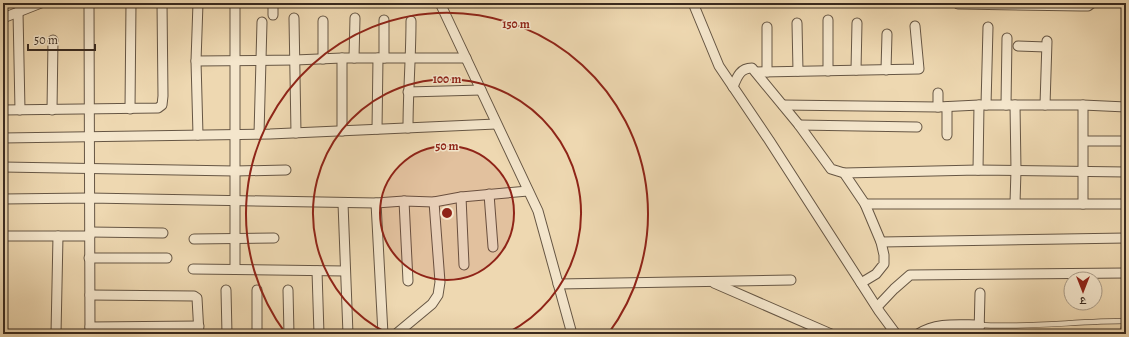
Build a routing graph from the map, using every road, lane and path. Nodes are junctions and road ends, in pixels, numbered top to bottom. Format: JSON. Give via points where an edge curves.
{"nodes":[{"id":1,"x":41,"y":3,"type":"edge"},
{"id":2,"x":89,"y":3,"type":"edge"},
{"id":3,"x":131,"y":3,"type":"edge"},
{"id":4,"x":162,"y":3,"type":"edge"},
{"id":5,"x":198,"y":3,"type":"edge"},
{"id":6,"x":235,"y":3,"type":"edge"},
{"id":7,"x":273,"y":3,"type":"edge"},
{"id":8,"x":440,"y":3,"type":"edge"},
{"id":9,"x":693,"y":3,"type":"edge"},
{"id":10,"x":1092,"y":3,"type":"edge"},
{"id":11,"x":958,"y":4,"type":"edge"},
{"id":12,"x":18,"y":12,"type":"junction"},
{"id":13,"x":273,"y":15,"type":"dead end"},
{"id":14,"x":3,"y":18,"type":"edge"},
{"id":15,"x":294,"y":18,"type":"dead end"},
{"id":16,"x":355,"y":18,"type":"dead end"},
{"id":17,"x":384,"y":20,"type":"dead end"},
{"id":18,"x":828,"y":20,"type":"dead end"},
{"id":19,"x":323,"y":21,"type":"dead end"},
{"id":20,"x":411,"y":21,"type":"dead end"},
{"id":21,"x":262,"y":22,"type":"dead end"},
{"id":22,"x":798,"y":23,"type":"dead end"},
{"id":23,"x":857,"y":23,"type":"dead end"},
{"id":24,"x":767,"y":26,"type":"dead end"},
{"id":25,"x":915,"y":26,"type":"dead end"},
{"id":26,"x":988,"y":27,"type":"dead end"},
{"id":27,"x":888,"y":34,"type":"dead end"},
{"id":28,"x":1007,"y":38,"type":"dead end"},
{"id":29,"x":53,"y":40,"type":"dead end"},
{"id":30,"x":1018,"y":46,"type":"dead end"},
{"id":31,"x":342,"y":58,"type":"junction"},
{"id":32,"x":354,"y":58,"type":"junction"},
{"id":33,"x":381,"y":58,"type":"junction"},
{"id":34,"x":411,"y":58,"type":"junction"},
{"id":35,"x":466,"y":58,"type":"junction"},
{"id":36,"x":261,"y":59,"type":"junction"},
{"id":37,"x":323,"y":59,"type":"junction"},
{"id":38,"x":196,"y":60,"type":"junction"},
{"id":39,"x":234,"y":60,"type":"junction"},
{"id":40,"x":295,"y":60,"type":"junction"},
{"id":41,"x":856,"y":70,"type":"junction"},
{"id":42,"x":886,"y":70,"type":"junction"},
{"id":43,"x":798,"y":71,"type":"junction"},
{"id":44,"x":828,"y":71,"type":"junction"},
{"id":45,"x":756,"y":72,"type":"junction"},
{"id":46,"x":767,"y":72,"type":"junction"},
{"id":47,"x":733,"y":87,"type":"junction"},
{"id":48,"x":481,"y":90,"type":"junction"},
{"id":49,"x":408,"y":92,"type":"junction"},
{"id":50,"x":938,"y":93,"type":"dead end"},
{"id":51,"x":783,"y":105,"type":"junction"},
{"id":52,"x":983,"y":105,"type":"junction"},
{"id":53,"x":1010,"y":105,"type":"junction"},
{"id":54,"x":1045,"y":105,"type":"junction"},
{"id":55,"x":1084,"y":105,"type":"junction"},
{"id":56,"x":938,"y":107,"type":"junction"},
{"id":57,"x":947,"y":107,"type":"junction"},
{"id":58,"x":1126,"y":107,"type":"edge"},
{"id":59,"x":130,"y":109,"type":"junction"},
{"id":60,"x":3,"y":110,"type":"edge"},
{"id":61,"x":20,"y":110,"type":"junction"},
{"id":62,"x":52,"y":110,"type":"junction"},
{"id":63,"x":89,"y":110,"type":"junction"},
{"id":64,"x":496,"y":124,"type":"junction"},
{"id":65,"x":799,"y":125,"type":"junction"},
{"id":66,"x":917,"y":127,"type":"dead end"},
{"id":67,"x":408,"y":128,"type":"junction"},
{"id":68,"x":377,"y":129,"type":"junction"},
{"id":69,"x":342,"y":131,"type":"junction"},
{"id":70,"x":296,"y":133,"type":"junction"},
{"id":71,"x":235,"y":134,"type":"junction"},
{"id":72,"x":259,"y":134,"type":"junction"},
{"id":73,"x":198,"y":135,"type":"junction"},
{"id":74,"x":947,"y":135,"type":"dead end"},
{"id":75,"x":89,"y":137,"type":"junction"},
{"id":76,"x":3,"y":138,"type":"edge"},
{"id":77,"x":1084,"y":141,"type":"junction"},
{"id":78,"x":1126,"y":142,"type":"edge"},
{"id":79,"x":3,"y":167,"type":"edge"},
{"id":80,"x":89,"y":168,"type":"junction"},
{"id":81,"x":286,"y":170,"type":"dead end"},
{"id":82,"x":978,"y":170,"type":"junction"},
{"id":83,"x":1016,"y":170,"type":"junction"},
{"id":84,"x":1083,"y":170,"type":"junction"},
{"id":85,"x":235,"y":171,"type":"junction"},
{"id":86,"x":1126,"y":172,"type":"edge"},
{"id":87,"x":844,"y":173,"type":"junction"},
{"id":88,"x":528,"y":191,"type":"junction"},
{"id":89,"x":489,"y":194,"type":"junction"},
{"id":90,"x":461,"y":196,"type":"junction"},
{"id":91,"x":89,"y":198,"type":"junction"},
{"id":92,"x":3,"y":199,"type":"edge"},
{"id":93,"x":236,"y":200,"type":"junction"},
{"id":94,"x":404,"y":201,"type":"junction"},
{"id":95,"x":434,"y":202,"type":"junction"},
{"id":96,"x":343,"y":203,"type":"junction"},
{"id":97,"x":376,"y":203,"type":"junction"},
{"id":98,"x":1015,"y":203,"type":"junction"},
{"id":99,"x":865,"y":204,"type":"junction"},
{"id":100,"x":1083,"y":204,"type":"junction"},
{"id":101,"x":1126,"y":204,"type":"edge"},
{"id":102,"x":163,"y":233,"type":"dead end"},
{"id":103,"x":90,"y":234,"type":"junction"},
{"id":104,"x":3,"y":236,"type":"edge"},
{"id":105,"x":58,"y":236,"type":"junction"},
{"id":106,"x":236,"y":238,"type":"junction"},
{"id":107,"x":274,"y":238,"type":"dead end"},
{"id":108,"x":1126,"y":238,"type":"edge"},
{"id":109,"x":194,"y":239,"type":"dead end"},
{"id":110,"x":881,"y":242,"type":"junction"},
{"id":111,"x":493,"y":248,"type":"dead end"},
{"id":112,"x":89,"y":258,"type":"junction"},
{"id":113,"x":167,"y":258,"type":"dead end"},
{"id":114,"x":464,"y":265,"type":"dead end"},
{"id":115,"x":193,"y":269,"type":"dead end"},
{"id":116,"x":235,"y":270,"type":"junction"},
{"id":117,"x":317,"y":271,"type":"junction"},
{"id":118,"x":345,"y":271,"type":"junction"},
{"id":119,"x":1126,"y":273,"type":"edge"},
{"id":120,"x":791,"y":280,"type":"dead end"},
{"id":121,"x":408,"y":281,"type":"dead end"},
{"id":122,"x":711,"y":281,"type":"junction"},
{"id":123,"x":861,"y":283,"type":"junction"},
{"id":124,"x":558,"y":284,"type":"junction"},
{"id":125,"x":226,"y":290,"type":"dead end"},
{"id":126,"x":257,"y":290,"type":"dead end"},
{"id":127,"x":288,"y":290,"type":"dead end"},
{"id":128,"x":980,"y":293,"type":"dead end"},
{"id":129,"x":90,"y":295,"type":"junction"},
{"id":130,"x":877,"y":307,"type":"junction"},
{"id":131,"x":1126,"y":321,"type":"edge"},
{"id":132,"x":1126,"y":328,"type":"edge"},
{"id":133,"x":199,"y":330,"type":"edge"},
{"id":134,"x":980,"y":330,"type":"edge"},
{"id":135,"x":90,"y":331,"type":"edge"},
{"id":136,"x":56,"y":334,"type":"edge"},
{"id":137,"x":227,"y":334,"type":"edge"},
{"id":138,"x":257,"y":334,"type":"edge"},
{"id":139,"x":289,"y":334,"type":"edge"},
{"id":140,"x":319,"y":334,"type":"edge"},
{"id":141,"x":348,"y":334,"type":"edge"},
{"id":142,"x":383,"y":334,"type":"edge"},
{"id":143,"x":396,"y":334,"type":"edge"},
{"id":144,"x":572,"y":334,"type":"edge"},
{"id":145,"x":831,"y":334,"type":"edge"},
{"id":146,"x":896,"y":334,"type":"edge"},
{"id":147,"x":918,"y":334,"type":"edge"},
{"id":148,"x":1126,"y":334,"type":"edge"}],
"edges":[{"from":1,"to":12,"type":"street"},
{"from":2,"to":63,"type":"street"},
{"from":3,"to":59,"type":"street"},
{"from":4,"to":59,"type":"street","via":[[162,105],[158,108]]},
{"from":5,"to":38,"type":"street"},
{"from":6,"to":39,"type":"street"},
{"from":7,"to":13,"type":"street"},
{"from":8,"to":35,"type":"street"},
{"from":9,"to":47,"type":"street","via":[[719,66]]},
{"from":10,"to":11,"type":"street","via":[[1088,6]]},
{"from":12,"to":14,"type":"street"},
{"from":12,"to":61,"type":"street"},
{"from":15,"to":40,"type":"street"},
{"from":16,"to":32,"type":"street"},
{"from":17,"to":33,"type":"street"},
{"from":18,"to":44,"type":"street"},
{"from":19,"to":37,"type":"street"},
{"from":20,"to":34,"type":"street"},
{"from":21,"to":36,"type":"street"},
{"from":22,"to":43,"type":"street"},
{"from":23,"to":41,"type":"street"},
{"from":24,"to":46,"type":"street"},
{"from":25,"to":42,"type":"street","via":[[919,69]]},
{"from":26,"to":52,"type":"street"},
{"from":27,"to":42,"type":"street"},
{"from":28,"to":53,"type":"street"},
{"from":29,"to":62,"type":"street"},
{"from":30,"to":54,"type":"street","via":[[1046,44]]},
{"from":31,"to":32,"type":"street"},
{"from":31,"to":37,"type":"street"},
{"from":31,"to":69,"type":"street"},
{"from":32,"to":33,"type":"street"},
{"from":33,"to":34,"type":"street"},
{"from":33,"to":68,"type":"street"},
{"from":34,"to":35,"type":"street"},
{"from":34,"to":49,"type":"street"},
{"from":35,"to":48,"type":"street"},
{"from":36,"to":39,"type":"street"},
{"from":36,"to":40,"type":"street"},
{"from":36,"to":72,"type":"street"},
{"from":37,"to":40,"type":"street"},
{"from":38,"to":39,"type":"street"},
{"from":38,"to":73,"type":"street"},
{"from":39,"to":71,"type":"street"},
{"from":40,"to":70,"type":"street"},
{"from":41,"to":42,"type":"street"},
{"from":41,"to":44,"type":"street"},
{"from":43,"to":44,"type":"street"},
{"from":43,"to":46,"type":"street"},
{"from":45,"to":46,"type":"street"},
{"from":45,"to":47,"type":"street","via":[[748,68],[739,73]]},
{"from":45,"to":51,"type":"street"},
{"from":47,"to":123,"type":"street"},
{"from":48,"to":49,"type":"street"},
{"from":48,"to":64,"type":"street"},
{"from":49,"to":67,"type":"street"},
{"from":50,"to":56,"type":"street"},
{"from":51,"to":56,"type":"street"},
{"from":51,"to":65,"type":"street"},
{"from":52,"to":53,"type":"street"},
{"from":52,"to":57,"type":"street"},
{"from":52,"to":82,"type":"street"},
{"from":53,"to":54,"type":"street"},
{"from":53,"to":83,"type":"street"},
{"from":54,"to":55,"type":"street"},
{"from":55,"to":58,"type":"street"},
{"from":55,"to":77,"type":"street"},
{"from":56,"to":57,"type":"street"},
{"from":57,"to":74,"type":"street"},
{"from":59,"to":63,"type":"street"},
{"from":60,"to":61,"type":"street"},
{"from":61,"to":62,"type":"street"},
{"from":62,"to":63,"type":"street"},
{"from":63,"to":75,"type":"street"},
{"from":64,"to":67,"type":"street"},
{"from":64,"to":88,"type":"street"},
{"from":65,"to":66,"type":"street"},
{"from":65,"to":87,"type":"street","via":[[831,169]]},
{"from":67,"to":68,"type":"street"},
{"from":68,"to":69,"type":"street"},
{"from":69,"to":70,"type":"street"},
{"from":70,"to":72,"type":"street"},
{"from":71,"to":72,"type":"street"},
{"from":71,"to":73,"type":"street"},
{"from":71,"to":85,"type":"street"},
{"from":73,"to":75,"type":"street"},
{"from":75,"to":76,"type":"street"},
{"from":75,"to":80,"type":"street"},
{"from":77,"to":78,"type":"street"},
{"from":77,"to":84,"type":"street"},
{"from":79,"to":80,"type":"street"},
{"from":80,"to":85,"type":"street"},
{"from":80,"to":91,"type":"street"},
{"from":81,"to":85,"type":"street"},
{"from":82,"to":83,"type":"street"},
{"from":82,"to":87,"type":"street"},
{"from":83,"to":84,"type":"street"},
{"from":83,"to":98,"type":"street"},
{"from":84,"to":86,"type":"street"},
{"from":84,"to":100,"type":"street"},
{"from":85,"to":93,"type":"street"},
{"from":87,"to":99,"type":"street"},
{"from":88,"to":89,"type":"street"},
{"from":88,"to":124,"type":"street","via":[[538,211]]},
{"from":89,"to":90,"type":"street"},
{"from":89,"to":111,"type":"street"},
{"from":90,"to":95,"type":"street"},
{"from":90,"to":114,"type":"street"},
{"from":91,"to":92,"type":"street"},
{"from":91,"to":93,"type":"street"},
{"from":91,"to":103,"type":"street"},
{"from":93,"to":96,"type":"street"},
{"from":93,"to":106,"type":"street"},
{"from":94,"to":95,"type":"street"},
{"from":94,"to":97,"type":"street"},
{"from":94,"to":121,"type":"street"},
{"from":95,"to":143,"type":"street","via":[[440,282],[438,295],[432,304]]},
{"from":96,"to":97,"type":"street"},
{"from":96,"to":118,"type":"street"},
{"from":97,"to":142,"type":"street"},
{"from":98,"to":99,"type":"street"},
{"from":98,"to":100,"type":"street"},
{"from":99,"to":110,"type":"street"},
{"from":100,"to":101,"type":"street"},
{"from":102,"to":103,"type":"street"},
{"from":103,"to":105,"type":"street"},
{"from":103,"to":112,"type":"street"},
{"from":104,"to":105,"type":"street"},
{"from":105,"to":136,"type":"street"},
{"from":106,"to":107,"type":"street"},
{"from":106,"to":109,"type":"street"},
{"from":106,"to":116,"type":"street"},
{"from":108,"to":110,"type":"street"},
{"from":110,"to":123,"type":"street","via":[[884,264],[876,274]]},
{"from":112,"to":113,"type":"street"},
{"from":112,"to":129,"type":"street"},
{"from":115,"to":116,"type":"street"},
{"from":116,"to":117,"type":"street"},
{"from":117,"to":118,"type":"street"},
{"from":117,"to":140,"type":"street"},
{"from":118,"to":141,"type":"street"},
{"from":119,"to":130,"type":"street","via":[[910,275]]},
{"from":120,"to":122,"type":"street"},
{"from":122,"to":124,"type":"street"},
{"from":122,"to":145,"type":"street"},
{"from":123,"to":130,"type":"street"},
{"from":124,"to":144,"type":"street"},
{"from":125,"to":137,"type":"street"},
{"from":126,"to":138,"type":"street"},
{"from":127,"to":139,"type":"street"},
{"from":128,"to":134,"type":"street"},
{"from":129,"to":133,"type":"street","via":[[194,296],[197,298]]},
{"from":129,"to":135,"type":"street"},
{"from":130,"to":146,"type":"street"},
{"from":131,"to":134,"type":"lane","via":[[1091,321]]},
{"from":132,"to":148,"type":"street"},
{"from":133,"to":135,"type":"street"},
{"from":134,"to":147,"type":"street","via":[[942,324]]}]}
